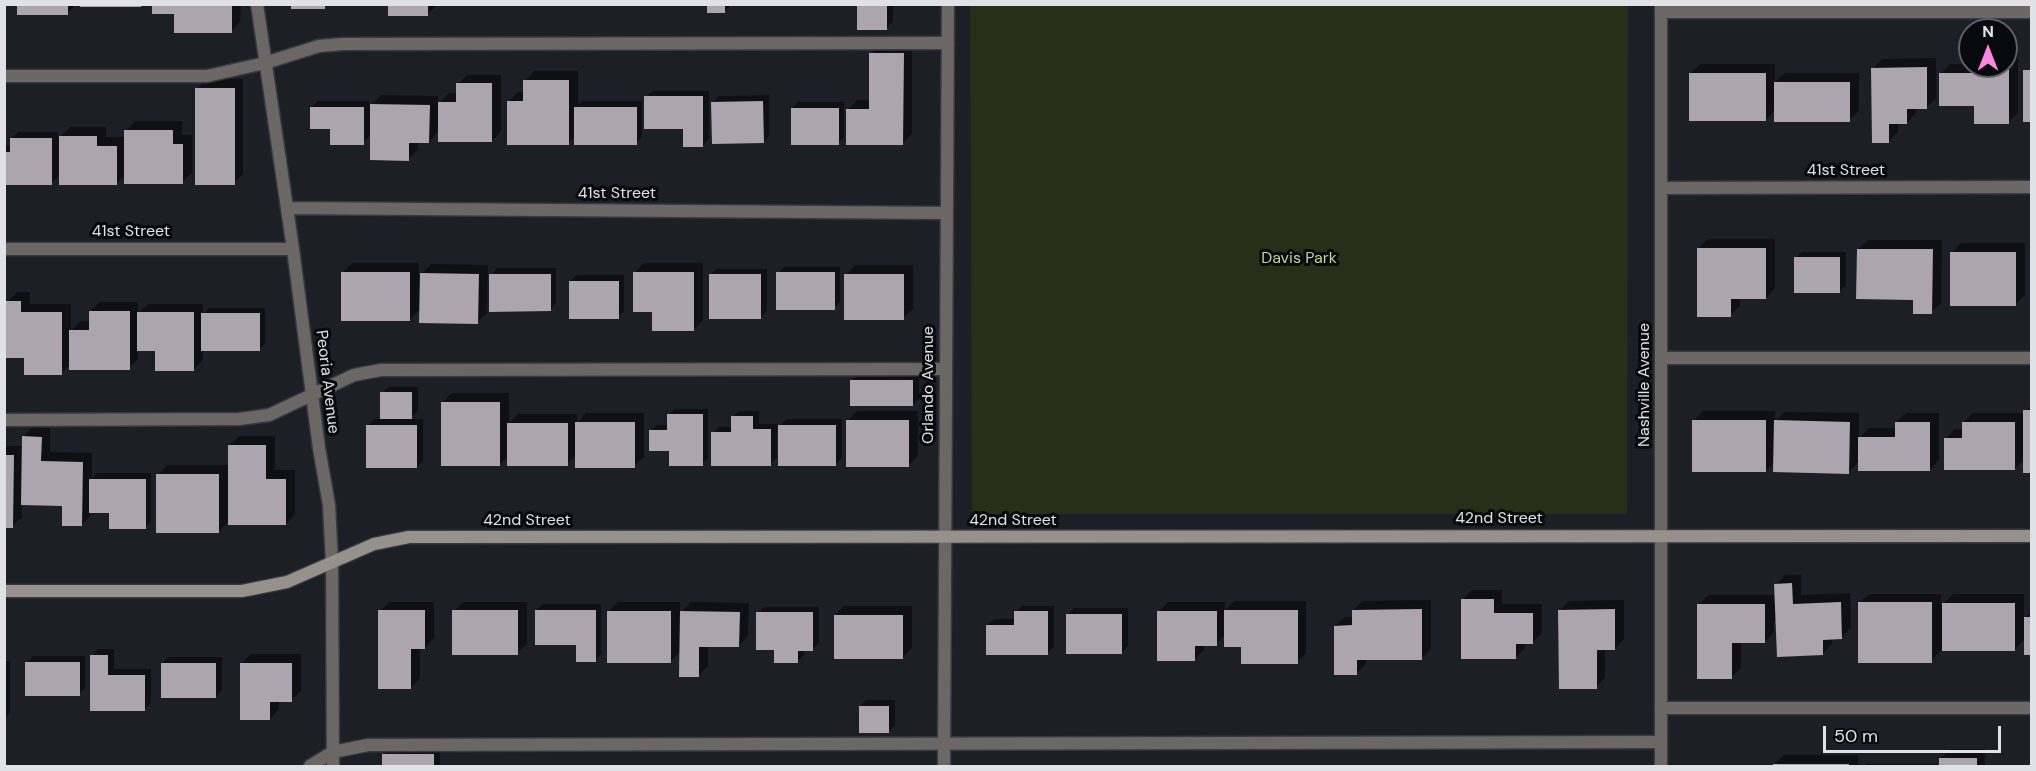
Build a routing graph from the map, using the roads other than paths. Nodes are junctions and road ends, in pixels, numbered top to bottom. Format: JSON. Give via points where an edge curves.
{"nodes":[{"id":1,"x":257,"y":4,"type":"edge"},
{"id":2,"x":948,"y":4,"type":"edge"},
{"id":3,"x":1661,"y":8,"type":"edge"},
{"id":4,"x":2031,"y":12,"type":"edge"},
{"id":5,"x":948,"y":43,"type":"junction"},
{"id":6,"x":265,"y":63,"type":"junction"},
{"id":7,"x":4,"y":76,"type":"edge"},
{"id":8,"x":2031,"y":187,"type":"edge"},
{"id":9,"x":1661,"y":188,"type":"junction"},
{"id":10,"x":287,"y":208,"type":"junction"},
{"id":11,"x":946,"y":213,"type":"junction"},
{"id":12,"x":4,"y":249,"type":"edge"},
{"id":13,"x":293,"y":249,"type":"junction"},
{"id":14,"x":1661,"y":358,"type":"junction"},
{"id":15,"x":2031,"y":358,"type":"edge"},
{"id":16,"x":945,"y":369,"type":"junction"},
{"id":17,"x":312,"y":394,"type":"junction"},
{"id":18,"x":4,"y":420,"type":"edge"},
{"id":19,"x":1661,"y":535,"type":"junction"},
{"id":20,"x":2031,"y":536,"type":"edge"},
{"id":21,"x":944,"y":537,"type":"junction"},
{"id":22,"x":332,"y":562,"type":"junction"},
{"id":23,"x":4,"y":591,"type":"edge"},
{"id":24,"x":1661,"y":708,"type":"junction"},
{"id":25,"x":2031,"y":708,"type":"edge"},
{"id":26,"x":1661,"y":742,"type":"junction"},
{"id":27,"x":944,"y":743,"type":"junction"},
{"id":28,"x":333,"y":752,"type":"junction"},
{"id":29,"x":310,"y":766,"type":"edge"},
{"id":30,"x":333,"y":766,"type":"edge"},
{"id":31,"x":944,"y":766,"type":"edge"},
{"id":32,"x":1661,"y":766,"type":"edge"}],
"edges":[{"from":1,"to":6,"type":"street","name":"Peoria Avenue"},
{"from":2,"to":5,"type":"street","name":"Orlando Avenue"},
{"from":3,"to":4,"type":"street"},
{"from":3,"to":9,"type":"street","name":"Nashville Avenue"},
{"from":5,"to":6,"type":"street","via":[[343,44],[319,46]]},
{"from":5,"to":11,"type":"street","name":"Orlando Avenue"},
{"from":6,"to":7,"type":"street","via":[[207,76]]},
{"from":6,"to":10,"type":"street","name":"Peoria Avenue"},
{"from":8,"to":9,"type":"street","name":"41st Street"},
{"from":9,"to":14,"type":"street","name":"Nashville Avenue"},
{"from":10,"to":11,"type":"street","name":"41st Street"},
{"from":10,"to":13,"type":"street","name":"Peoria Avenue"},
{"from":11,"to":16,"type":"street","name":"Orlando Avenue"},
{"from":12,"to":13,"type":"street","name":"41st Street"},
{"from":13,"to":17,"type":"street","name":"Peoria Avenue"},
{"from":14,"to":15,"type":"street"},
{"from":14,"to":19,"type":"street","name":"Nashville Avenue"},
{"from":16,"to":17,"type":"street","via":[[381,370],[354,375]]},
{"from":16,"to":21,"type":"street","name":"Orlando Avenue"},
{"from":17,"to":18,"type":"street","via":[[269,415],[238,419]]},
{"from":17,"to":22,"type":"street","name":"Peoria Avenue","via":[[329,505]]},
{"from":19,"to":20,"type":"street","name":"42nd Street"},
{"from":19,"to":21,"type":"street","name":"42nd Street"},
{"from":19,"to":24,"type":"street","name":"Nashville Avenue"},
{"from":21,"to":22,"type":"street","name":"42nd Street","via":[[409,537],[374,544]]},
{"from":21,"to":27,"type":"street","name":"Orlando Avenue"},
{"from":22,"to":23,"type":"street","name":"42nd Street","via":[[287,582],[242,591]]},
{"from":22,"to":28,"type":"street","name":"Peoria Avenue"},
{"from":24,"to":25,"type":"street"},
{"from":24,"to":26,"type":"street","name":"Nashville Avenue"},
{"from":26,"to":27,"type":"street"},
{"from":26,"to":32,"type":"street","name":"Nashville Avenue"},
{"from":27,"to":28,"type":"street","via":[[368,744]]},
{"from":27,"to":31,"type":"street","name":"Orlando Avenue"},
{"from":28,"to":29,"type":"street"},
{"from":28,"to":30,"type":"street","name":"Peoria Avenue"}]}
